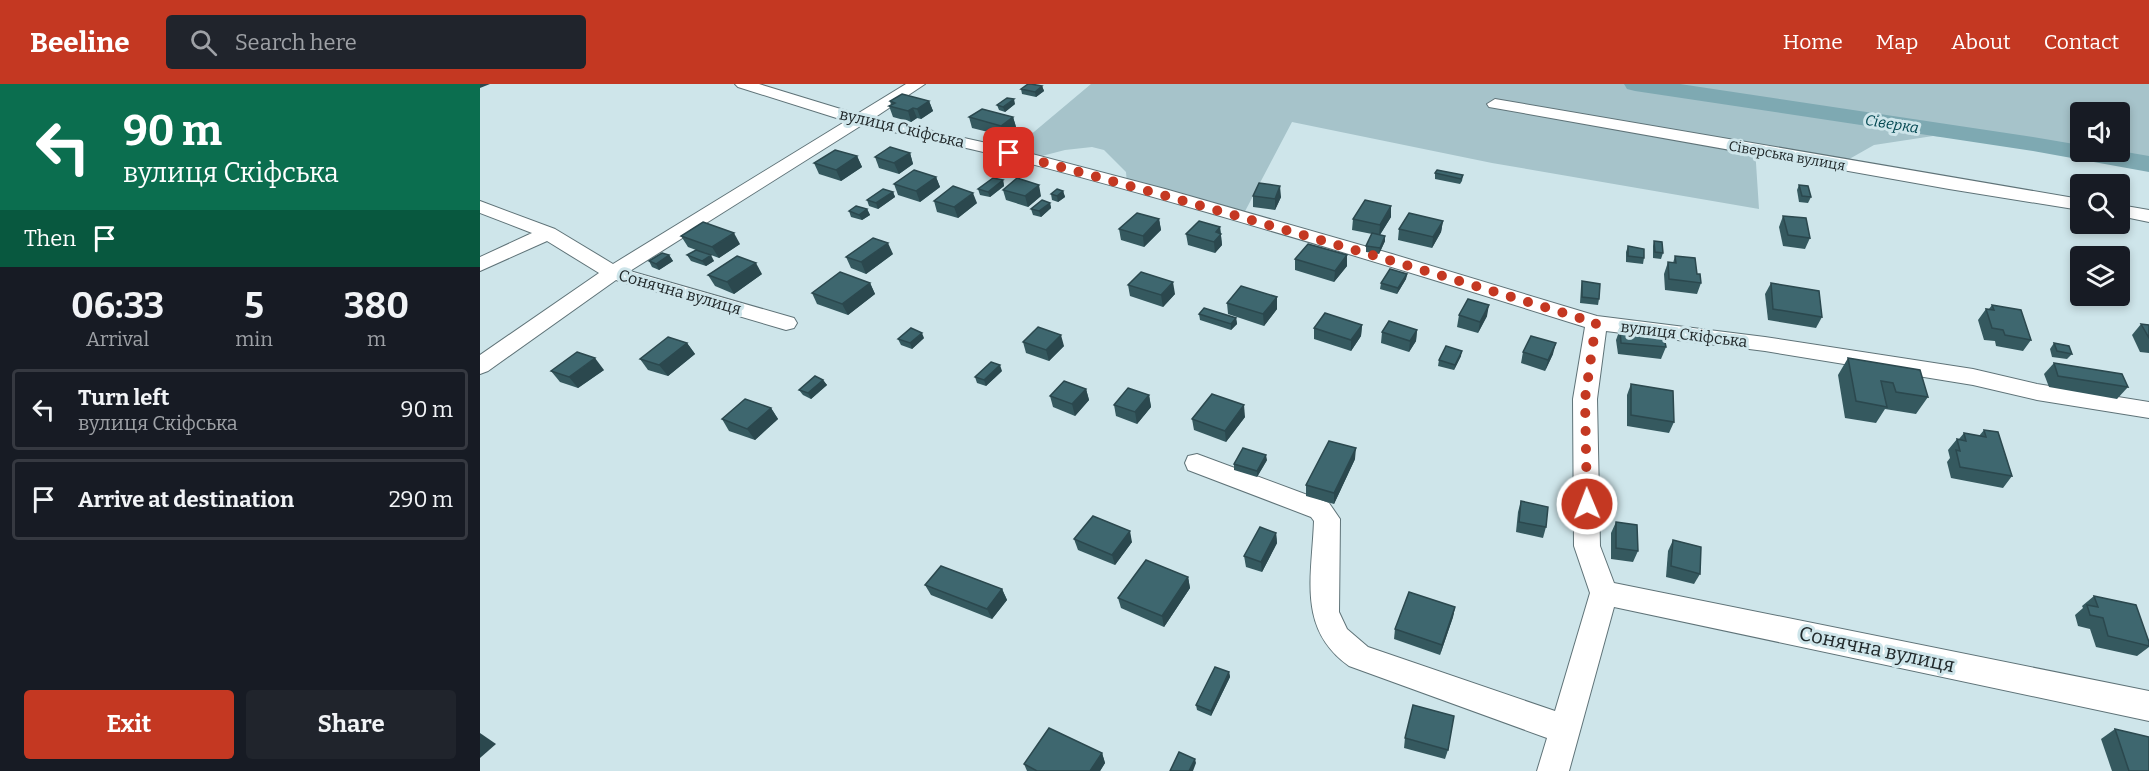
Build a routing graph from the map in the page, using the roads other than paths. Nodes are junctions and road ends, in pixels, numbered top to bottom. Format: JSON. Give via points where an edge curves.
{"nodes":[{"id":1,"x":743,"y":84,"type":"edge"},
{"id":2,"x":917,"y":84,"type":"edge"},
{"id":3,"x":1494,"y":104,"type":"dead end"},
{"id":4,"x":860,"y":120,"type":"junction"},
{"id":5,"x":2070,"y":203,"type":"edge"},
{"id":6,"x":480,"y":207,"type":"edge"},
{"id":7,"x":2130,"y":213,"type":"edge"},
{"id":8,"x":2149,"y":216,"type":"edge"},
{"id":9,"x":548,"y":233,"type":"junction"},
{"id":10,"x":480,"y":265,"type":"edge"},
{"id":11,"x":613,"y":273,"type":"junction"},
{"id":12,"x":786,"y":323,"type":"dead end"},
{"id":13,"x":1596,"y":323,"type":"junction"},
{"id":14,"x":480,"y":366,"type":"edge"},
{"id":15,"x":2149,"y":410,"type":"edge"},
{"id":16,"x":1197,"y":463,"type":"dead end"},
{"id":17,"x":1604,"y":593,"type":"junction"},
{"id":18,"x":2149,"y":706,"type":"edge"},
{"id":19,"x":1566,"y":731,"type":"junction"},
{"id":20,"x":1553,"y":771,"type":"edge"}],
"edges":[{"from":1,"to":4,"type":"street","name":"вулиця Скіфська"},
{"from":2,"to":4,"type":"street"},
{"from":3,"to":5,"type":"street","name":"Сіверська вулиця"},
{"from":4,"to":11,"type":"street"},
{"from":4,"to":13,"type":"street","name":"вулиця Скіфська","via":[[1009,153],[1159,193]]},
{"from":6,"to":9,"type":"street","name":"Сонячна вулиця"},
{"from":7,"to":8,"type":"street"},
{"from":9,"to":10,"type":"street"},
{"from":9,"to":11,"type":"street","name":"Сонячна вулиця"},
{"from":11,"to":12,"type":"street","name":"Сонячна вулиця"},
{"from":11,"to":14,"type":"street"},
{"from":13,"to":15,"type":"street","name":"вулиця Скіфська","via":[[1800,349]]},
{"from":13,"to":17,"type":"street","via":[[1585,399],[1587,546]]},
{"from":16,"to":19,"type":"street","via":[[1320,510],[1327,519],[1325,612],[1342,646],[1359,657]]},
{"from":17,"to":18,"type":"street","name":"Сонячна вулиця"},
{"from":17,"to":19,"type":"street"},
{"from":19,"to":20,"type":"street"}]}
